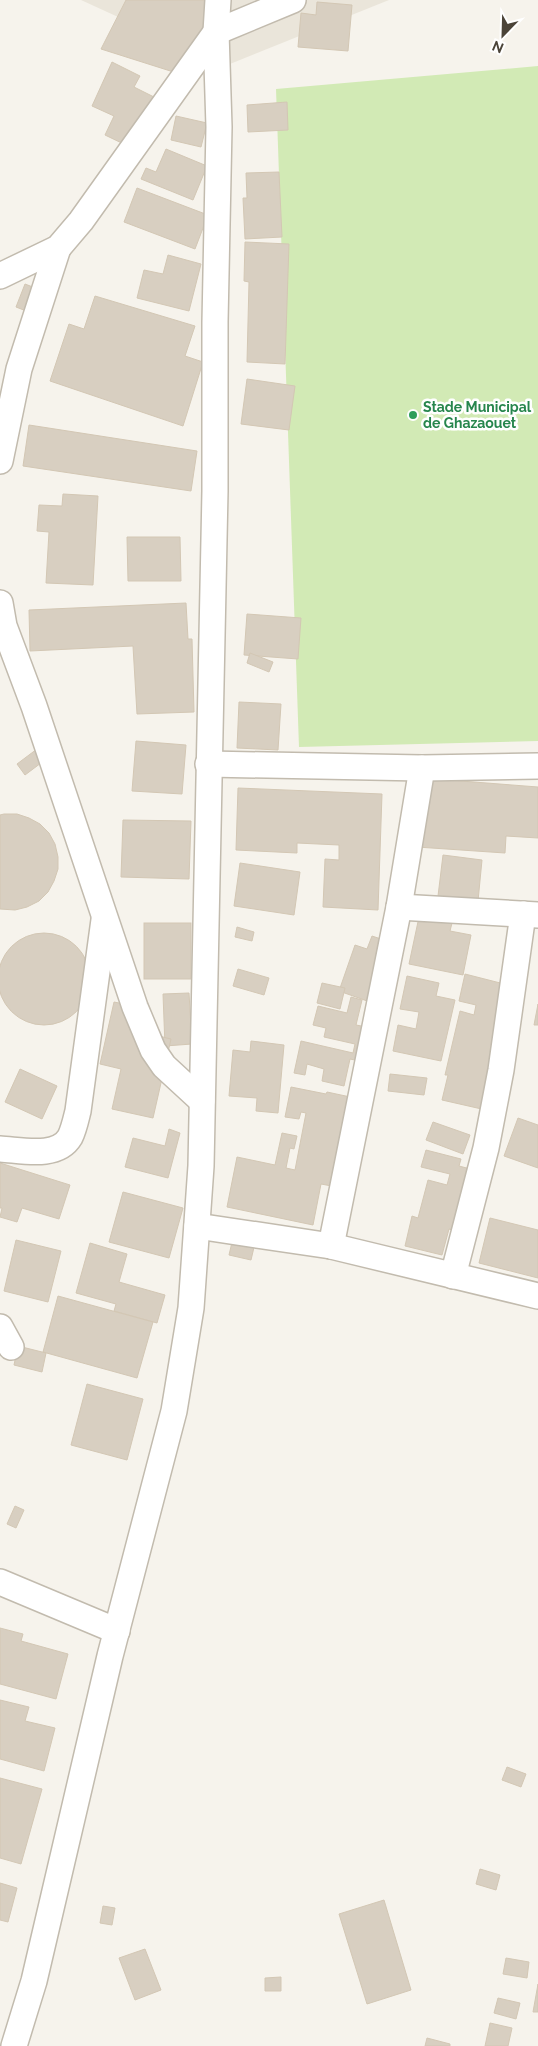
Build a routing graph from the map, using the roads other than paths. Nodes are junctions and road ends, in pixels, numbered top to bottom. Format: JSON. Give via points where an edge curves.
{"nodes":[{"id":1,"x":218,"y":0,"type":"edge"},
{"id":2,"x":293,"y":0,"type":"edge"},
{"id":3,"x":216,"y":32,"type":"junction"},
{"id":4,"x":58,"y":248,"type":"junction"},
{"id":5,"x":0,"y":276,"type":"edge"},
{"id":6,"x":0,"y":461,"type":"edge"},
{"id":7,"x":0,"y":603,"type":"edge"},
{"id":8,"x":208,"y":764,"type":"junction"},
{"id":9,"x":538,"y":766,"type":"edge"},
{"id":10,"x":422,"y":768,"type":"junction"},
{"id":11,"x":399,"y":907,"type":"junction"},
{"id":12,"x":104,"y":914,"type":"junction"},
{"id":13,"x":530,"y":915,"type":"edge"},
{"id":14,"x":202,"y":1101,"type":"junction"},
{"id":15,"x":0,"y":1149,"type":"edge"},
{"id":16,"x":197,"y":1226,"type":"junction"},
{"id":17,"x":331,"y":1246,"type":"junction"},
{"id":18,"x":453,"y":1276,"type":"junction"},
{"id":19,"x":538,"y":1296,"type":"edge"},
{"id":20,"x":0,"y":1582,"type":"edge"},
{"id":21,"x":117,"y":1631,"type":"junction"},
{"id":22,"x":14,"y":2046,"type":"edge"}],
"edges":[{"from":1,"to":3,"type":"street"},
{"from":2,"to":3,"type":"street"},
{"from":3,"to":4,"type":"street","via":[[81,221]]},
{"from":3,"to":8,"type":"street","via":[[219,127]]},
{"from":4,"to":5,"type":"street"},
{"from":4,"to":6,"type":"street","via":[[19,369]]},
{"from":7,"to":12,"type":"street","via":[[4,626]]},
{"from":8,"to":10,"type":"street"},
{"from":8,"to":14,"type":"street"},
{"from":9,"to":10,"type":"street"},
{"from":10,"to":11,"type":"street"},
{"from":11,"to":13,"type":"street"},
{"from":11,"to":17,"type":"street"},
{"from":12,"to":14,"type":"street","via":[[153,1050],[164,1066]]},
{"from":12,"to":15,"type":"street","via":[[78,1111],[70,1137],[62,1146],[47,1151]]},
{"from":13,"to":18,"type":"street","via":[[514,985],[486,1148]]},
{"from":14,"to":16,"type":"street"},
{"from":16,"to":17,"type":"street"},
{"from":16,"to":21,"type":"street","via":[[191,1308],[174,1411]]},
{"from":17,"to":18,"type":"street"},
{"from":18,"to":19,"type":"street"},
{"from":20,"to":21,"type":"street"},
{"from":21,"to":22,"type":"street","via":[[34,1981]]}]}
